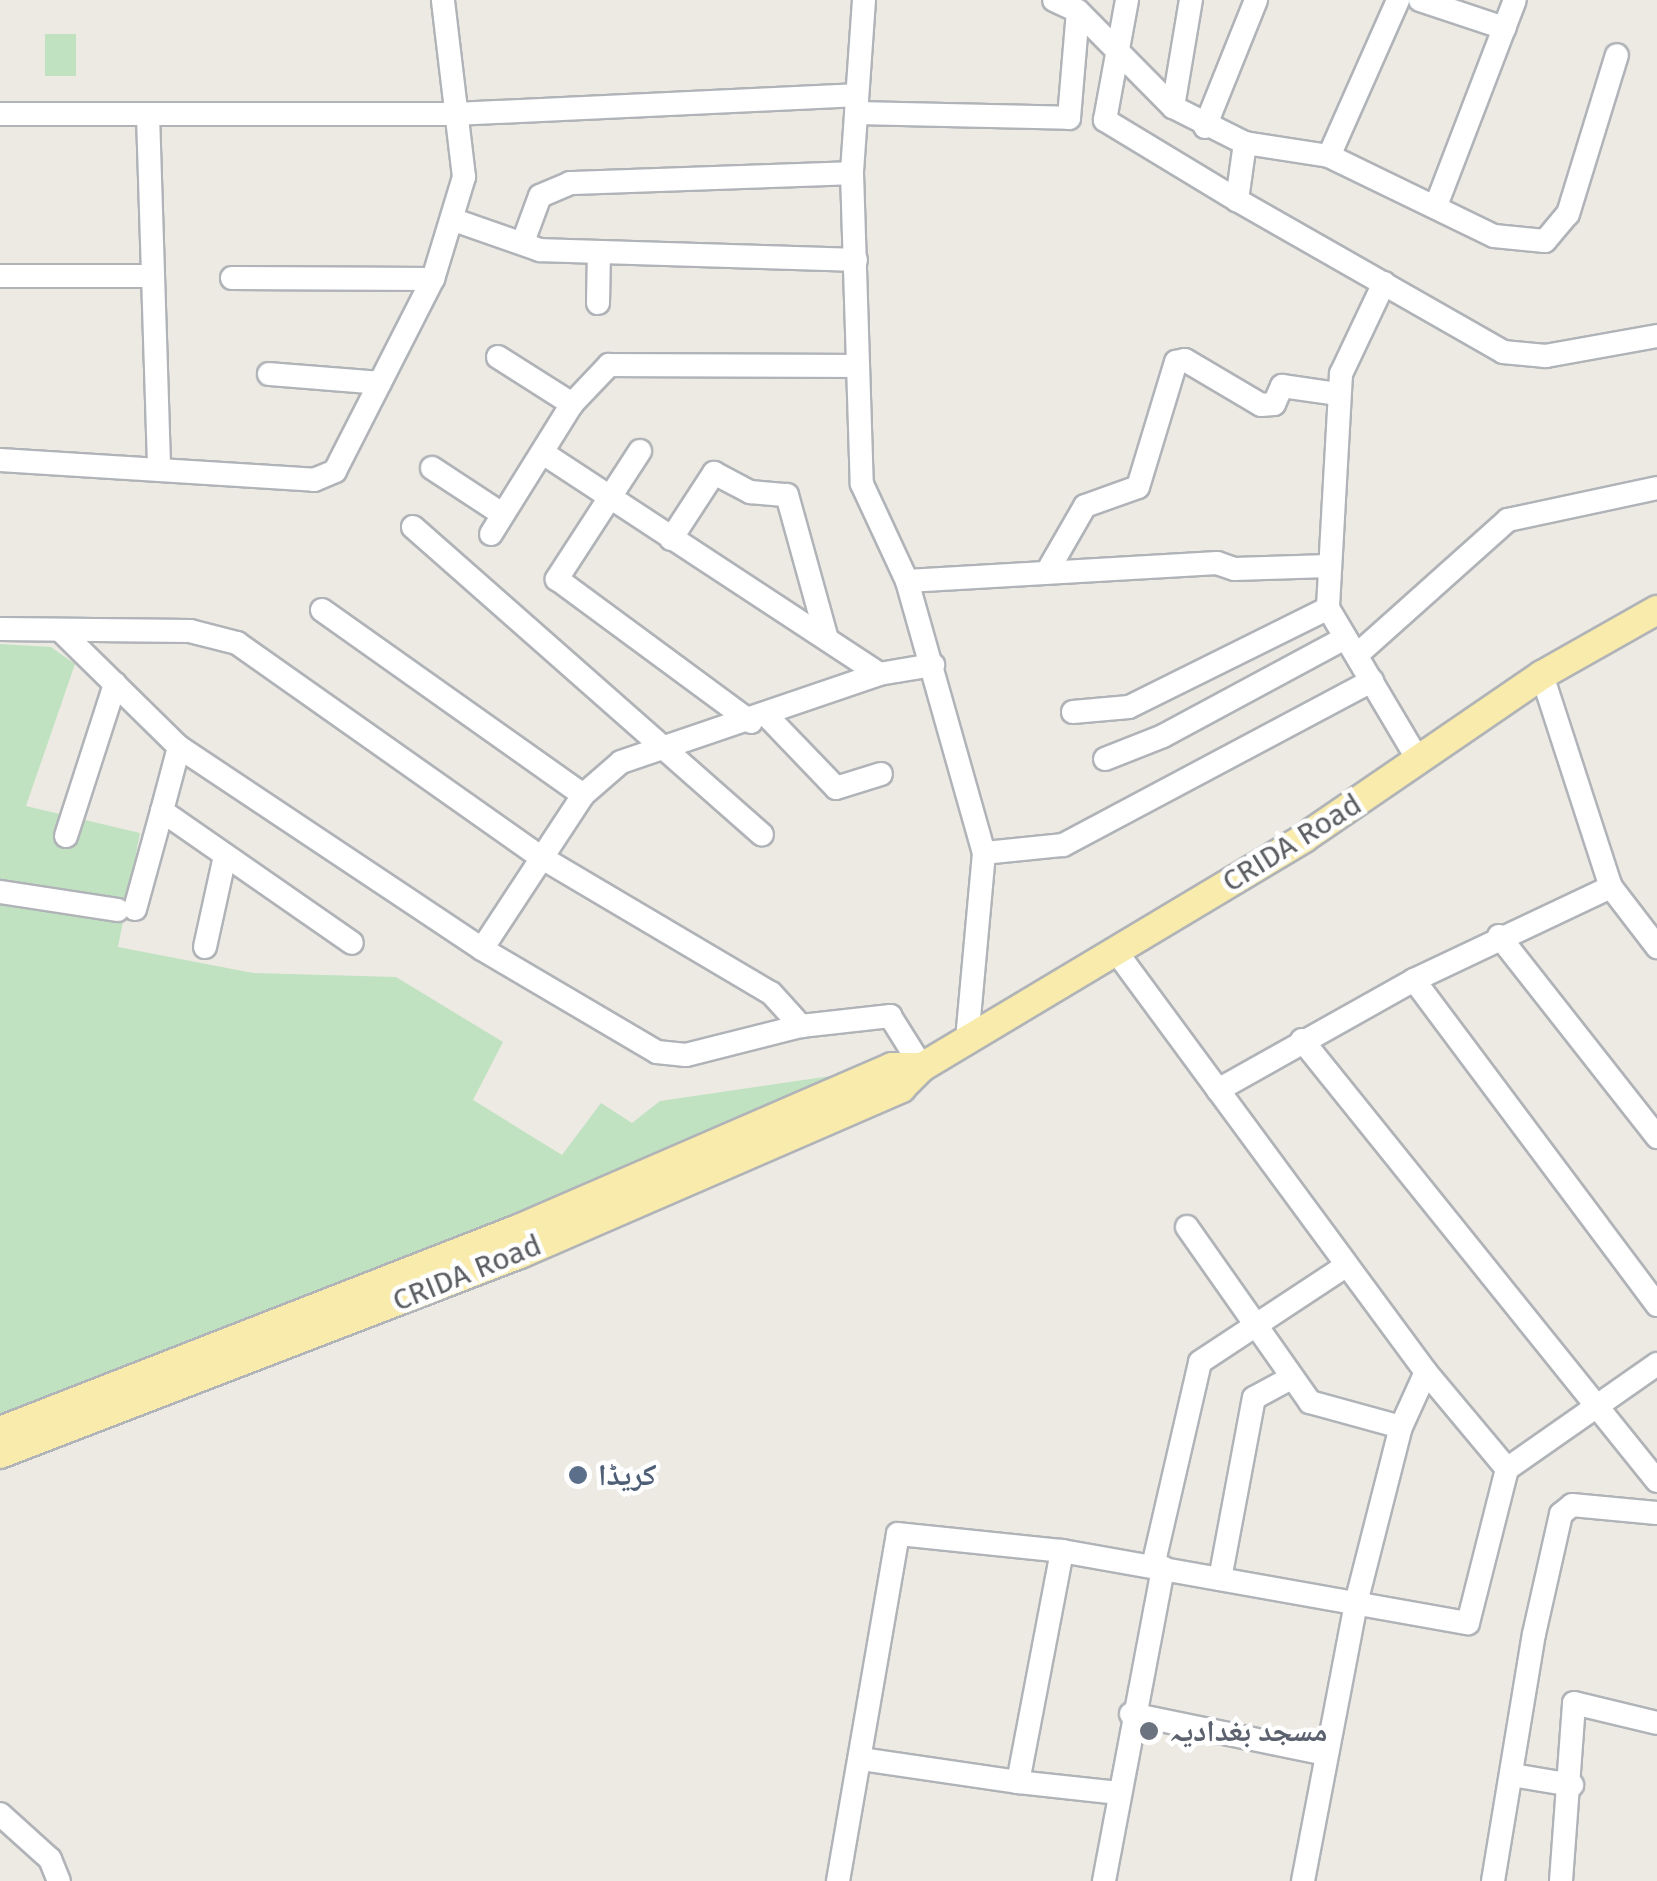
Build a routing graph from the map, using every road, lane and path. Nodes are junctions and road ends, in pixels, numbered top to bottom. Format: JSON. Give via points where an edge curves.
{"nodes":[{"id":1,"x":443,"y":0,"type":"edge"},
{"id":2,"x":864,"y":0,"type":"edge"},
{"id":3,"x":1054,"y":0,"type":"edge"},
{"id":4,"x":1128,"y":0,"type":"edge"},
{"id":5,"x":1191,"y":0,"type":"edge"},
{"id":6,"x":1256,"y":0,"type":"edge"},
{"id":7,"x":1398,"y":0,"type":"edge"},
{"id":8,"x":1420,"y":0,"type":"edge"},
{"id":9,"x":1515,"y":0,"type":"edge"},
{"id":10,"x":1078,"y":11,"type":"junction"},
{"id":11,"x":1504,"y":28,"type":"junction"},
{"id":12,"x":1118,"y":50,"type":"junction"},
{"id":13,"x":1616,"y":55,"type":"dead end"},
{"id":14,"x":856,"y":104,"type":"junction"},
{"id":15,"x":1173,"y":106,"type":"junction"},
{"id":16,"x":0,"y":114,"type":"edge"},
{"id":17,"x":148,"y":114,"type":"junction"},
{"id":18,"x":455,"y":114,"type":"junction"},
{"id":19,"x":1206,"y":127,"type":"junction"},
{"id":20,"x":1245,"y":143,"type":"junction"},
{"id":21,"x":1329,"y":156,"type":"junction"},
{"id":22,"x":852,"y":173,"type":"junction"},
{"id":23,"x":1237,"y":200,"type":"junction"},
{"id":24,"x":1437,"y":203,"type":"junction"},
{"id":25,"x":454,"y":220,"type":"junction"},
{"id":26,"x":523,"y":242,"type":"junction"},
{"id":27,"x":599,"y":252,"type":"junction"},
{"id":28,"x":856,"y":260,"type":"junction"},
{"id":29,"x":0,"y":276,"type":"edge"},
{"id":30,"x":153,"y":276,"type":"junction"},
{"id":31,"x":232,"y":278,"type":"dead end"},
{"id":32,"x":433,"y":279,"type":"junction"},
{"id":33,"x":1384,"y":283,"type":"junction"},
{"id":34,"x":598,"y":303,"type":"dead end"},
{"id":35,"x":1657,"y":336,"type":"edge"},
{"id":36,"x":498,"y":357,"type":"dead end"},
{"id":37,"x":854,"y":366,"type":"junction"},
{"id":38,"x":269,"y":374,"type":"dead end"},
{"id":39,"x":380,"y":383,"type":"junction"},
{"id":40,"x":1338,"y":394,"type":"junction"},
{"id":41,"x":572,"y":404,"type":"junction"},
{"id":42,"x":640,"y":452,"type":"dead end"},
{"id":43,"x":543,"y":453,"type":"junction"},
{"id":44,"x":0,"y":460,"type":"edge"},
{"id":45,"x":432,"y":468,"type":"dead end"},
{"id":46,"x":159,"y":470,"type":"junction"},
{"id":47,"x":1657,"y":488,"type":"edge"},
{"id":48,"x":610,"y":500,"type":"junction"},
{"id":49,"x":413,"y":527,"type":"dead end"},
{"id":50,"x":671,"y":539,"type":"junction"},
{"id":51,"x":1329,"y":566,"type":"junction"},
{"id":52,"x":1047,"y":572,"type":"junction"},
{"id":53,"x":908,"y":581,"type":"junction"},
{"id":54,"x":1328,"y":608,"type":"junction"},
{"id":55,"x":322,"y":610,"type":"dead end"},
{"id":56,"x":1657,"y":610,"type":"edge"},
{"id":57,"x":0,"y":629,"type":"edge"},
{"id":58,"x":63,"y":634,"type":"junction"},
{"id":59,"x":828,"y":639,"type":"junction"},
{"id":60,"x":1352,"y":645,"type":"junction"},
{"id":61,"x":933,"y":665,"type":"junction"},
{"id":62,"x":879,"y":674,"type":"junction"},
{"id":63,"x":1542,"y":675,"type":"junction"},
{"id":64,"x":1372,"y":681,"type":"junction"},
{"id":65,"x":115,"y":684,"type":"junction"},
{"id":66,"x":1073,"y":712,"type":"dead end"},
{"id":67,"x":759,"y":719,"type":"junction"},
{"id":68,"x":179,"y":747,"type":"junction"},
{"id":69,"x":660,"y":750,"type":"junction"},
{"id":70,"x":1104,"y":758,"type":"dead end"},
{"id":71,"x":1420,"y":762,"type":"junction"},
{"id":72,"x":881,"y":774,"type":"dead end"},
{"id":73,"x":583,"y":795,"type":"junction"},
{"id":74,"x":162,"y":811,"type":"junction"},
{"id":75,"x":762,"y":835,"type":"dead end"},
{"id":76,"x":66,"y":836,"type":"dead end"},
{"id":77,"x":984,"y":853,"type":"junction"},
{"id":78,"x":226,"y":856,"type":"junction"},
{"id":79,"x":539,"y":856,"type":"junction"},
{"id":80,"x":1611,"y":887,"type":"junction"},
{"id":81,"x":0,"y":892,"type":"edge"},
{"id":82,"x":1657,"y":911,"type":"edge"},
{"id":83,"x":1633,"y":915,"type":"junction"},
{"id":84,"x":1499,"y":936,"type":"junction"},
{"id":85,"x":352,"y":943,"type":"dead end"},
{"id":86,"x":205,"y":947,"type":"dead end"},
{"id":87,"x":1657,"y":947,"type":"edge"},
{"id":88,"x":482,"y":948,"type":"junction"},
{"id":89,"x":1115,"y":950,"type":"junction"},
{"id":90,"x":1414,"y":980,"type":"junction"},
{"id":91,"x":801,"y":1026,"type":"junction"},
{"id":92,"x":967,"y":1040,"type":"junction"},
{"id":93,"x":1302,"y":1040,"type":"junction"},
{"id":94,"x":922,"y":1067,"type":"junction"},
{"id":95,"x":1218,"y":1090,"type":"junction"},
{"id":96,"x":1657,"y":1136,"type":"edge"},
{"id":97,"x":1187,"y":1227,"type":"dead end"},
{"id":98,"x":1347,"y":1265,"type":"junction"},
{"id":99,"x":1657,"y":1305,"type":"edge"},
{"id":100,"x":1259,"y":1322,"type":"junction"},
{"id":101,"x":1657,"y":1364,"type":"edge"},
{"id":102,"x":1426,"y":1372,"type":"junction"},
{"id":103,"x":1291,"y":1378,"type":"junction"},
{"id":104,"x":1596,"y":1407,"type":"junction"},
{"id":105,"x":1400,"y":1427,"type":"junction"},
{"id":106,"x":0,"y":1431,"type":"edge"},
{"id":107,"x":0,"y":1454,"type":"edge"},
{"id":108,"x":1507,"y":1469,"type":"junction"},
{"id":109,"x":1657,"y":1481,"type":"edge"},
{"id":110,"x":1657,"y":1514,"type":"edge"},
{"id":111,"x":1062,"y":1552,"type":"junction"},
{"id":112,"x":1158,"y":1567,"type":"junction"},
{"id":113,"x":1220,"y":1579,"type":"junction"},
{"id":114,"x":1356,"y":1603,"type":"junction"},
{"id":115,"x":1132,"y":1714,"type":"junction"},
{"id":116,"x":1657,"y":1723,"type":"edge"},
{"id":117,"x":1326,"y":1754,"type":"junction"},
{"id":118,"x":861,"y":1758,"type":"junction"},
{"id":119,"x":1512,"y":1775,"type":"junction"},
{"id":120,"x":1018,"y":1782,"type":"junction"},
{"id":121,"x":1572,"y":1785,"type":"junction"},
{"id":122,"x":1118,"y":1794,"type":"junction"},
{"id":123,"x":0,"y":1814,"type":"edge"},
{"id":124,"x":59,"y":1881,"type":"edge"},
{"id":125,"x":838,"y":1881,"type":"edge"},
{"id":126,"x":1104,"y":1881,"type":"edge"},
{"id":127,"x":1303,"y":1881,"type":"edge"},
{"id":128,"x":1494,"y":1881,"type":"edge"},
{"id":129,"x":1561,"y":1881,"type":"edge"}],
"edges":[{"from":1,"to":18,"type":"street"},
{"from":2,"to":14,"type":"street"},
{"from":3,"to":10,"type":"street"},
{"from":4,"to":12,"type":"street"},
{"from":5,"to":15,"type":"street"},
{"from":6,"to":19,"type":"street"},
{"from":7,"to":21,"type":"street"},
{"from":8,"to":11,"type":"street"},
{"from":9,"to":11,"type":"street"},
{"from":10,"to":12,"type":"street"},
{"from":10,"to":14,"type":"street","via":[[1069,118]]},
{"from":11,"to":24,"type":"street"},
{"from":12,"to":15,"type":"street"},
{"from":12,"to":23,"type":"street","via":[[1105,120]]},
{"from":13,"to":24,"type":"street","via":[[1561,230],[1545,241],[1520,242],[1494,236]]},
{"from":14,"to":18,"type":"street"},
{"from":14,"to":22,"type":"street"},
{"from":15,"to":19,"type":"street"},
{"from":16,"to":17,"type":"street"},
{"from":17,"to":18,"type":"street"},
{"from":17,"to":30,"type":"street"},
{"from":18,"to":25,"type":"street","via":[[464,178]]},
{"from":19,"to":20,"type":"street"},
{"from":20,"to":21,"type":"street"},
{"from":20,"to":23,"type":"street"},
{"from":21,"to":24,"type":"street"},
{"from":22,"to":26,"type":"street","via":[[570,183],[540,196]]},
{"from":22,"to":28,"type":"street"},
{"from":23,"to":33,"type":"street"},
{"from":25,"to":26,"type":"street"},
{"from":25,"to":32,"type":"street"},
{"from":26,"to":27,"type":"street","via":[[540,250]]},
{"from":27,"to":28,"type":"street"},
{"from":27,"to":34,"type":"street"},
{"from":28,"to":37,"type":"street"},
{"from":29,"to":30,"type":"street"},
{"from":30,"to":46,"type":"street"},
{"from":31,"to":32,"type":"street"},
{"from":32,"to":39,"type":"street"},
{"from":33,"to":35,"type":"street","via":[[1521,357]]},
{"from":33,"to":40,"type":"street","via":[[1346,356]]},
{"from":36,"to":41,"type":"street"},
{"from":37,"to":41,"type":"street","via":[[609,365]]},
{"from":37,"to":53,"type":"street","via":[[862,484]]},
{"from":38,"to":39,"type":"street"},
{"from":39,"to":46,"type":"street","via":[[336,472],[326,478]]},
{"from":40,"to":51,"type":"street"},
{"from":40,"to":52,"type":"street","via":[[1282,386],[1274,404],[1261,405],[1185,360],[1176,362],[1138,487],[1086,506]]},
{"from":41,"to":43,"type":"street"},
{"from":42,"to":48,"type":"street"},
{"from":43,"to":45,"type":"street","via":[[497,524]]},
{"from":43,"to":48,"type":"street"},
{"from":44,"to":46,"type":"street"},
{"from":47,"to":60,"type":"street","via":[[1508,520]]},
{"from":48,"to":50,"type":"street"},
{"from":48,"to":67,"type":"street","via":[[557,579]]},
{"from":49,"to":69,"type":"street"},
{"from":50,"to":59,"type":"street"},
{"from":50,"to":59,"type":"street","via":[[714,473],[750,492],[787,495]]},
{"from":51,"to":52,"type":"street","via":[[1234,569],[1217,563]]},
{"from":51,"to":54,"type":"street"},
{"from":52,"to":53,"type":"street"},
{"from":53,"to":61,"type":"street"},
{"from":54,"to":60,"type":"street"},
{"from":54,"to":66,"type":"street","via":[[1129,707]]},
{"from":55,"to":73,"type":"street"},
{"from":56,"to":63,"type":"main road","name":"CRIDA Road"},
{"from":57,"to":58,"type":"street"},
{"from":58,"to":65,"type":"street"},
{"from":58,"to":79,"type":"street","via":[[190,631],[237,643]]},
{"from":59,"to":62,"type":"street"},
{"from":60,"to":64,"type":"street"},
{"from":60,"to":70,"type":"street"},
{"from":61,"to":62,"type":"street"},
{"from":61,"to":77,"type":"street"},
{"from":62,"to":67,"type":"street"},
{"from":63,"to":71,"type":"main road","name":"CRIDA Road"},
{"from":63,"to":80,"type":"street"},
{"from":64,"to":71,"type":"street"},
{"from":64,"to":77,"type":"street","via":[[1063,845]]},
{"from":65,"to":68,"type":"street"},
{"from":65,"to":76,"type":"street"},
{"from":67,"to":69,"type":"street"},
{"from":67,"to":72,"type":"street","via":[[836,788]]},
{"from":68,"to":74,"type":"street"},
{"from":68,"to":88,"type":"street"},
{"from":69,"to":73,"type":"street","via":[[621,762]]},
{"from":69,"to":75,"type":"street"},
{"from":71,"to":89,"type":"main road","name":"CRIDA Road"},
{"from":73,"to":79,"type":"street"},
{"from":74,"to":78,"type":"street"},
{"from":74,"to":81,"type":"street","via":[[126,910]]},
{"from":77,"to":92,"type":"street"},
{"from":78,"to":85,"type":"street"},
{"from":78,"to":86,"type":"street"},
{"from":79,"to":88,"type":"street"},
{"from":79,"to":91,"type":"street","via":[[770,993]]},
{"from":80,"to":83,"type":"street"},
{"from":80,"to":84,"type":"street"},
{"from":82,"to":83,"type":"street"},
{"from":83,"to":87,"type":"street"},
{"from":84,"to":90,"type":"street"},
{"from":84,"to":96,"type":"street"},
{"from":88,"to":91,"type":"street","via":[[672,1056]]},
{"from":89,"to":92,"type":"main road","name":"CRIDA Road"},
{"from":89,"to":95,"type":"street"},
{"from":90,"to":93,"type":"street"},
{"from":90,"to":99,"type":"street"},
{"from":91,"to":94,"type":"street","via":[[894,1018]]},
{"from":92,"to":94,"type":"main road","name":"CRIDA Road"},
{"from":93,"to":95,"type":"street"},
{"from":93,"to":104,"type":"street"},
{"from":94,"to":106,"type":"main road","name":"CRIDA Road","via":[[892,1067],[518,1230]]},
{"from":94,"to":107,"type":"main road","name":"CRIDA Road","via":[[901,1088],[520,1254]]},
{"from":95,"to":98,"type":"street"},
{"from":97,"to":100,"type":"street"},
{"from":98,"to":100,"type":"street"},
{"from":98,"to":102,"type":"street"},
{"from":100,"to":103,"type":"street"},
{"from":100,"to":112,"type":"street","via":[[1210,1352],[1193,1374]]},
{"from":101,"to":104,"type":"street"},
{"from":102,"to":105,"type":"street"},
{"from":102,"to":108,"type":"street"},
{"from":103,"to":105,"type":"street","via":[[1318,1407]]},
{"from":103,"to":113,"type":"street","via":[[1254,1398]]},
{"from":104,"to":108,"type":"street"},
{"from":104,"to":109,"type":"street"},
{"from":105,"to":114,"type":"street"},
{"from":108,"to":114,"type":"street","via":[[1468,1623]]},
{"from":110,"to":119,"type":"street","via":[[1572,1505],[1562,1514]]},
{"from":111,"to":112,"type":"street"},
{"from":111,"to":118,"type":"street","via":[[911,1530],[898,1534]]},
{"from":111,"to":120,"type":"street"},
{"from":112,"to":113,"type":"street"},
{"from":112,"to":115,"type":"street"},
{"from":113,"to":114,"type":"street"},
{"from":114,"to":117,"type":"street"},
{"from":115,"to":117,"type":"street"},
{"from":115,"to":122,"type":"street"},
{"from":116,"to":121,"type":"street","via":[[1574,1703]]},
{"from":117,"to":127,"type":"street"},
{"from":118,"to":120,"type":"street"},
{"from":118,"to":125,"type":"street"},
{"from":119,"to":121,"type":"street"},
{"from":119,"to":128,"type":"street"},
{"from":120,"to":122,"type":"street"},
{"from":121,"to":129,"type":"street"},
{"from":122,"to":126,"type":"street"},
{"from":123,"to":124,"type":"street","via":[[50,1859]]}]}
